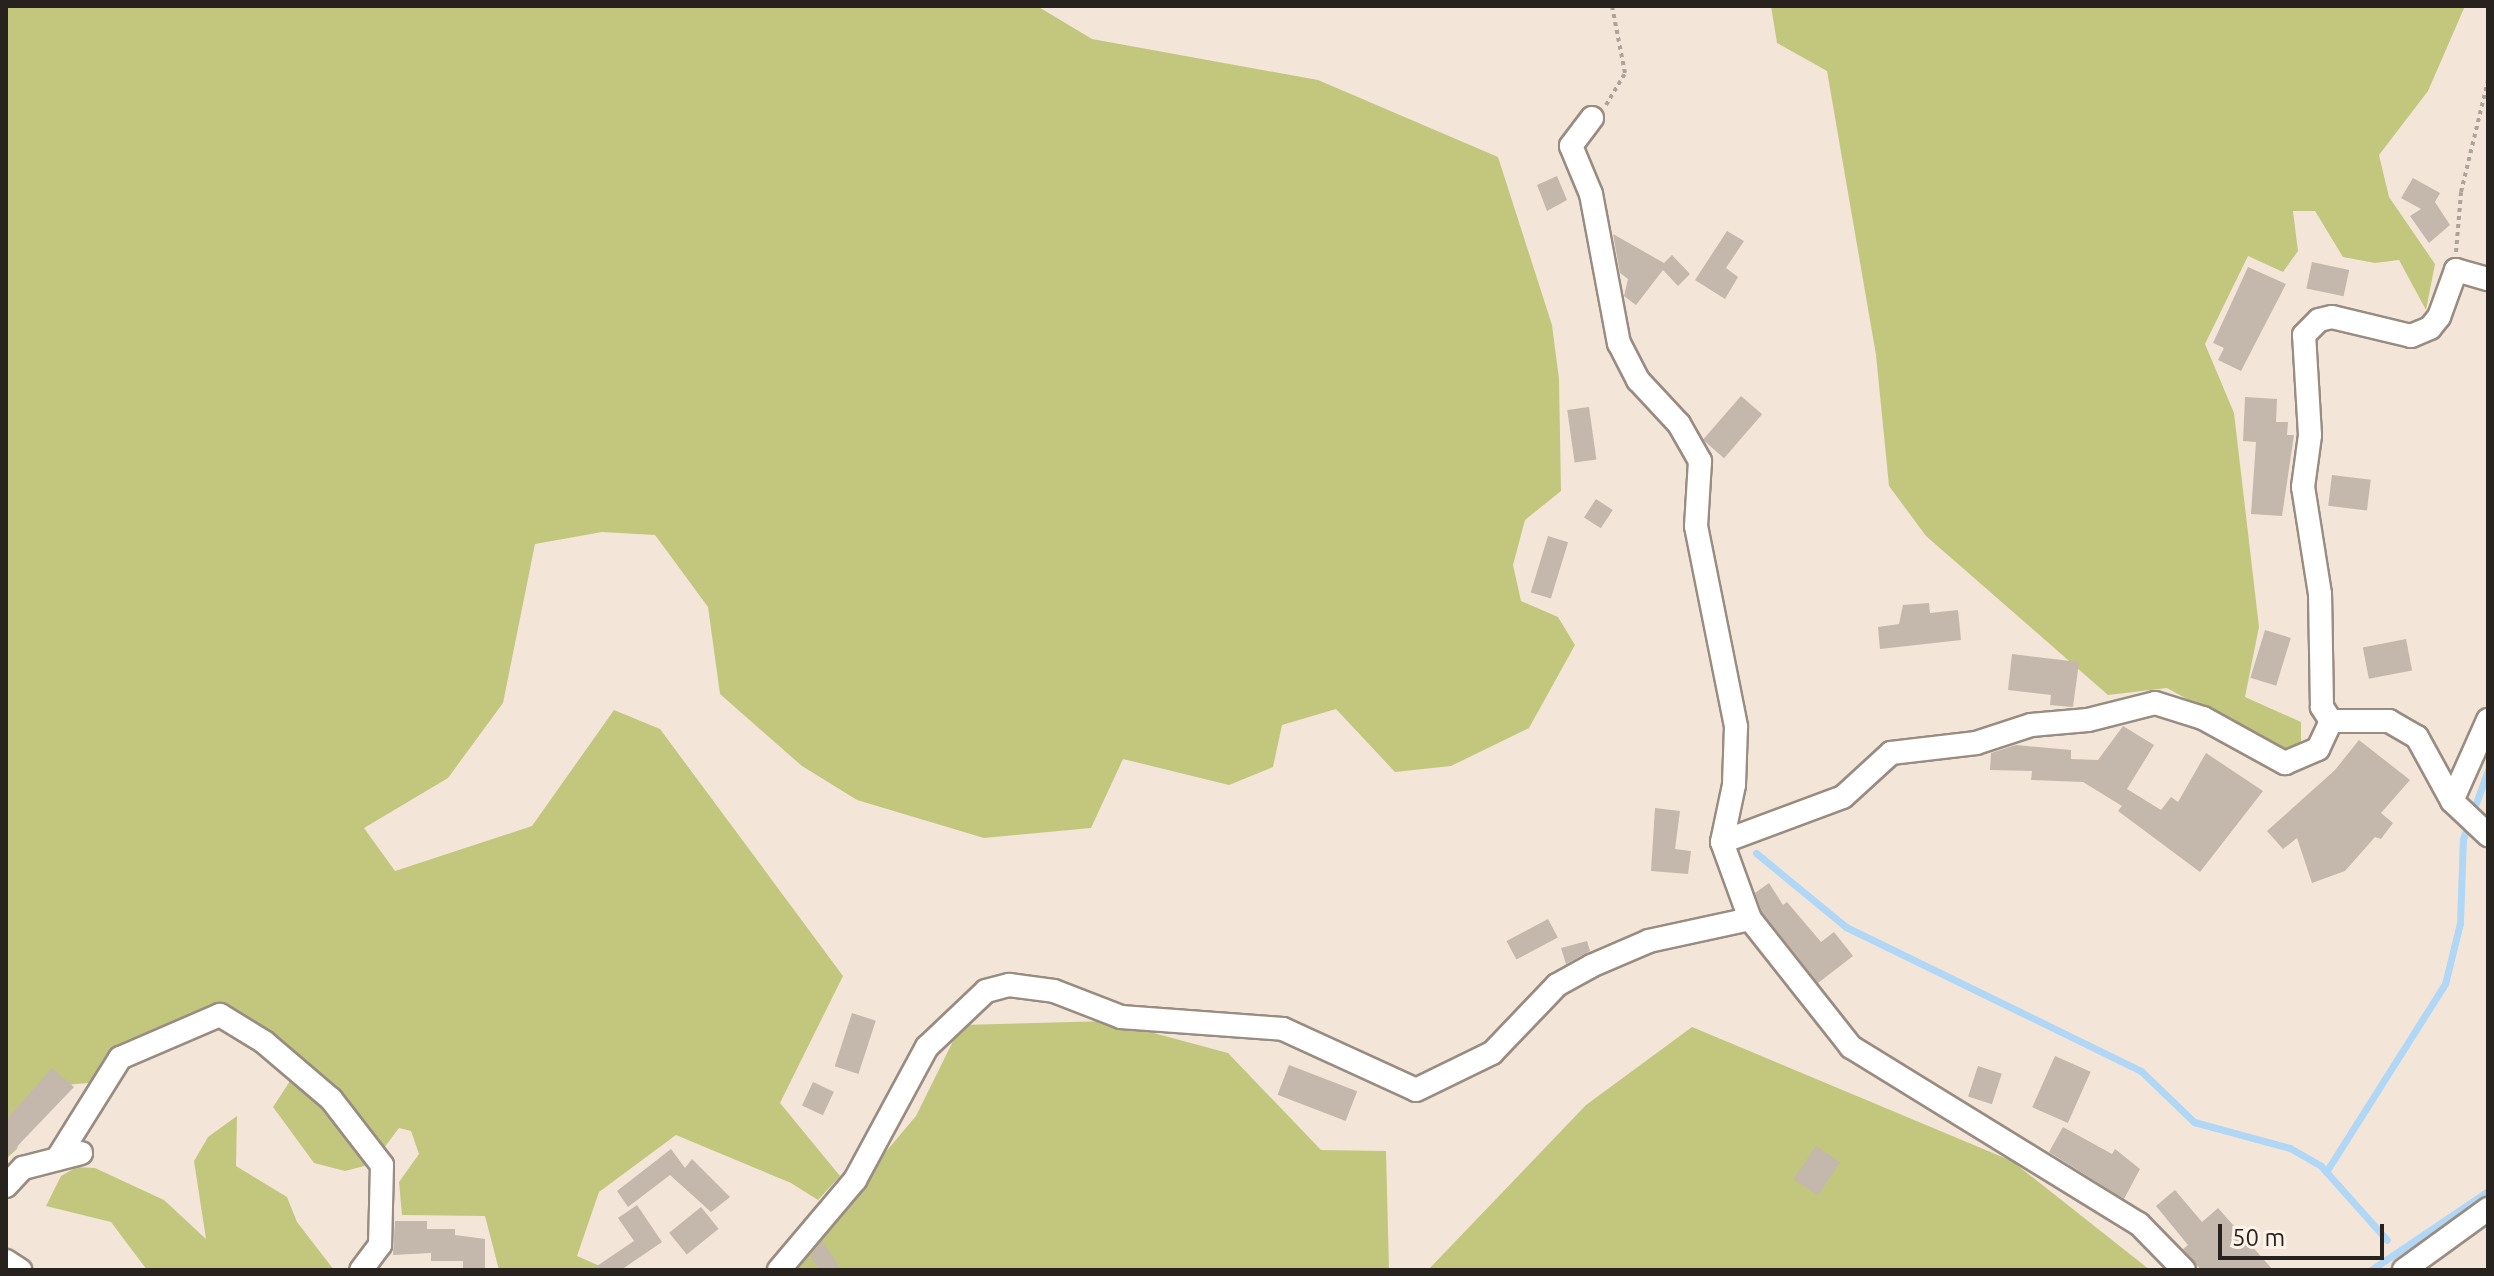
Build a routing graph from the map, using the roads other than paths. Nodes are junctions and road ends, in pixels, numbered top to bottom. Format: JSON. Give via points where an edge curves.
{"nodes":[{"id":1,"x":1592,"y":118,"type":"road end"},
{"id":2,"x":2488,"y":279,"type":"edge"},
{"id":3,"x":2488,"y":720,"type":"edge"},
{"id":4,"x":2331,"y":721,"type":"junction"},
{"id":5,"x":2470,"y":818,"type":"edge"},
{"id":6,"x":1722,"y":842,"type":"junction"},
{"id":7,"x":1750,"y":919,"type":"junction"},
{"id":8,"x":81,"y":1153,"type":"dead end"},
{"id":9,"x":57,"y":1159,"type":"junction"},
{"id":10,"x":6,"y":1186,"type":"edge"},
{"id":11,"x":2488,"y":1209,"type":"edge"},
{"id":12,"x":6,"y":1261,"type":"edge"},
{"id":13,"x":20,"y":1270,"type":"edge"},
{"id":14,"x":361,"y":1270,"type":"edge"},
{"id":15,"x":779,"y":1270,"type":"edge"},
{"id":16,"x":2184,"y":1270,"type":"edge"},
{"id":17,"x":2404,"y":1270,"type":"edge"}],
"edges":[{"from":1,"to":6,"type":"street","via":[[1571,146],[1591,194],[1619,343],[1638,380],[1679,424],[1700,461],[1696,526],[1736,727],[1734,785]]},
{"from":2,"to":4,"type":"street","via":[[2456,270],[2439,317],[2422,333],[2411,336],[2332,317],[2304,335],[2310,435],[2303,487],[2320,594],[2322,707]]},
{"from":3,"to":5,"type":"street"},
{"from":4,"to":5,"type":"street","via":[[2389,721],[2417,737]]},
{"from":4,"to":6,"type":"street","via":[[2318,749],[2285,763],[2203,718],[2155,703],[2088,720],[2031,725],[1976,743],[1891,753],[1843,797]]},
{"from":6,"to":7,"type":"street"},
{"from":7,"to":15,"type":"street","via":[[1649,941],[1591,966],[1557,985],[1492,1053],[1416,1090],[1283,1029],[1121,1017],[1054,991],[1009,985],[986,991],[927,1047],[855,1180]]},
{"from":7,"to":16,"type":"street","via":[[1851,1047],[2139,1224]]},
{"from":8,"to":9,"type":"street"},
{"from":9,"to":10,"type":"street","via":[[23,1168]]},
{"from":9,"to":14,"type":"street","via":[[120,1058],[220,1015],[264,1042],[331,1099],[382,1165],[380,1245]]},
{"from":11,"to":17,"type":"street"},
{"from":12,"to":13,"type":"street"}]}
